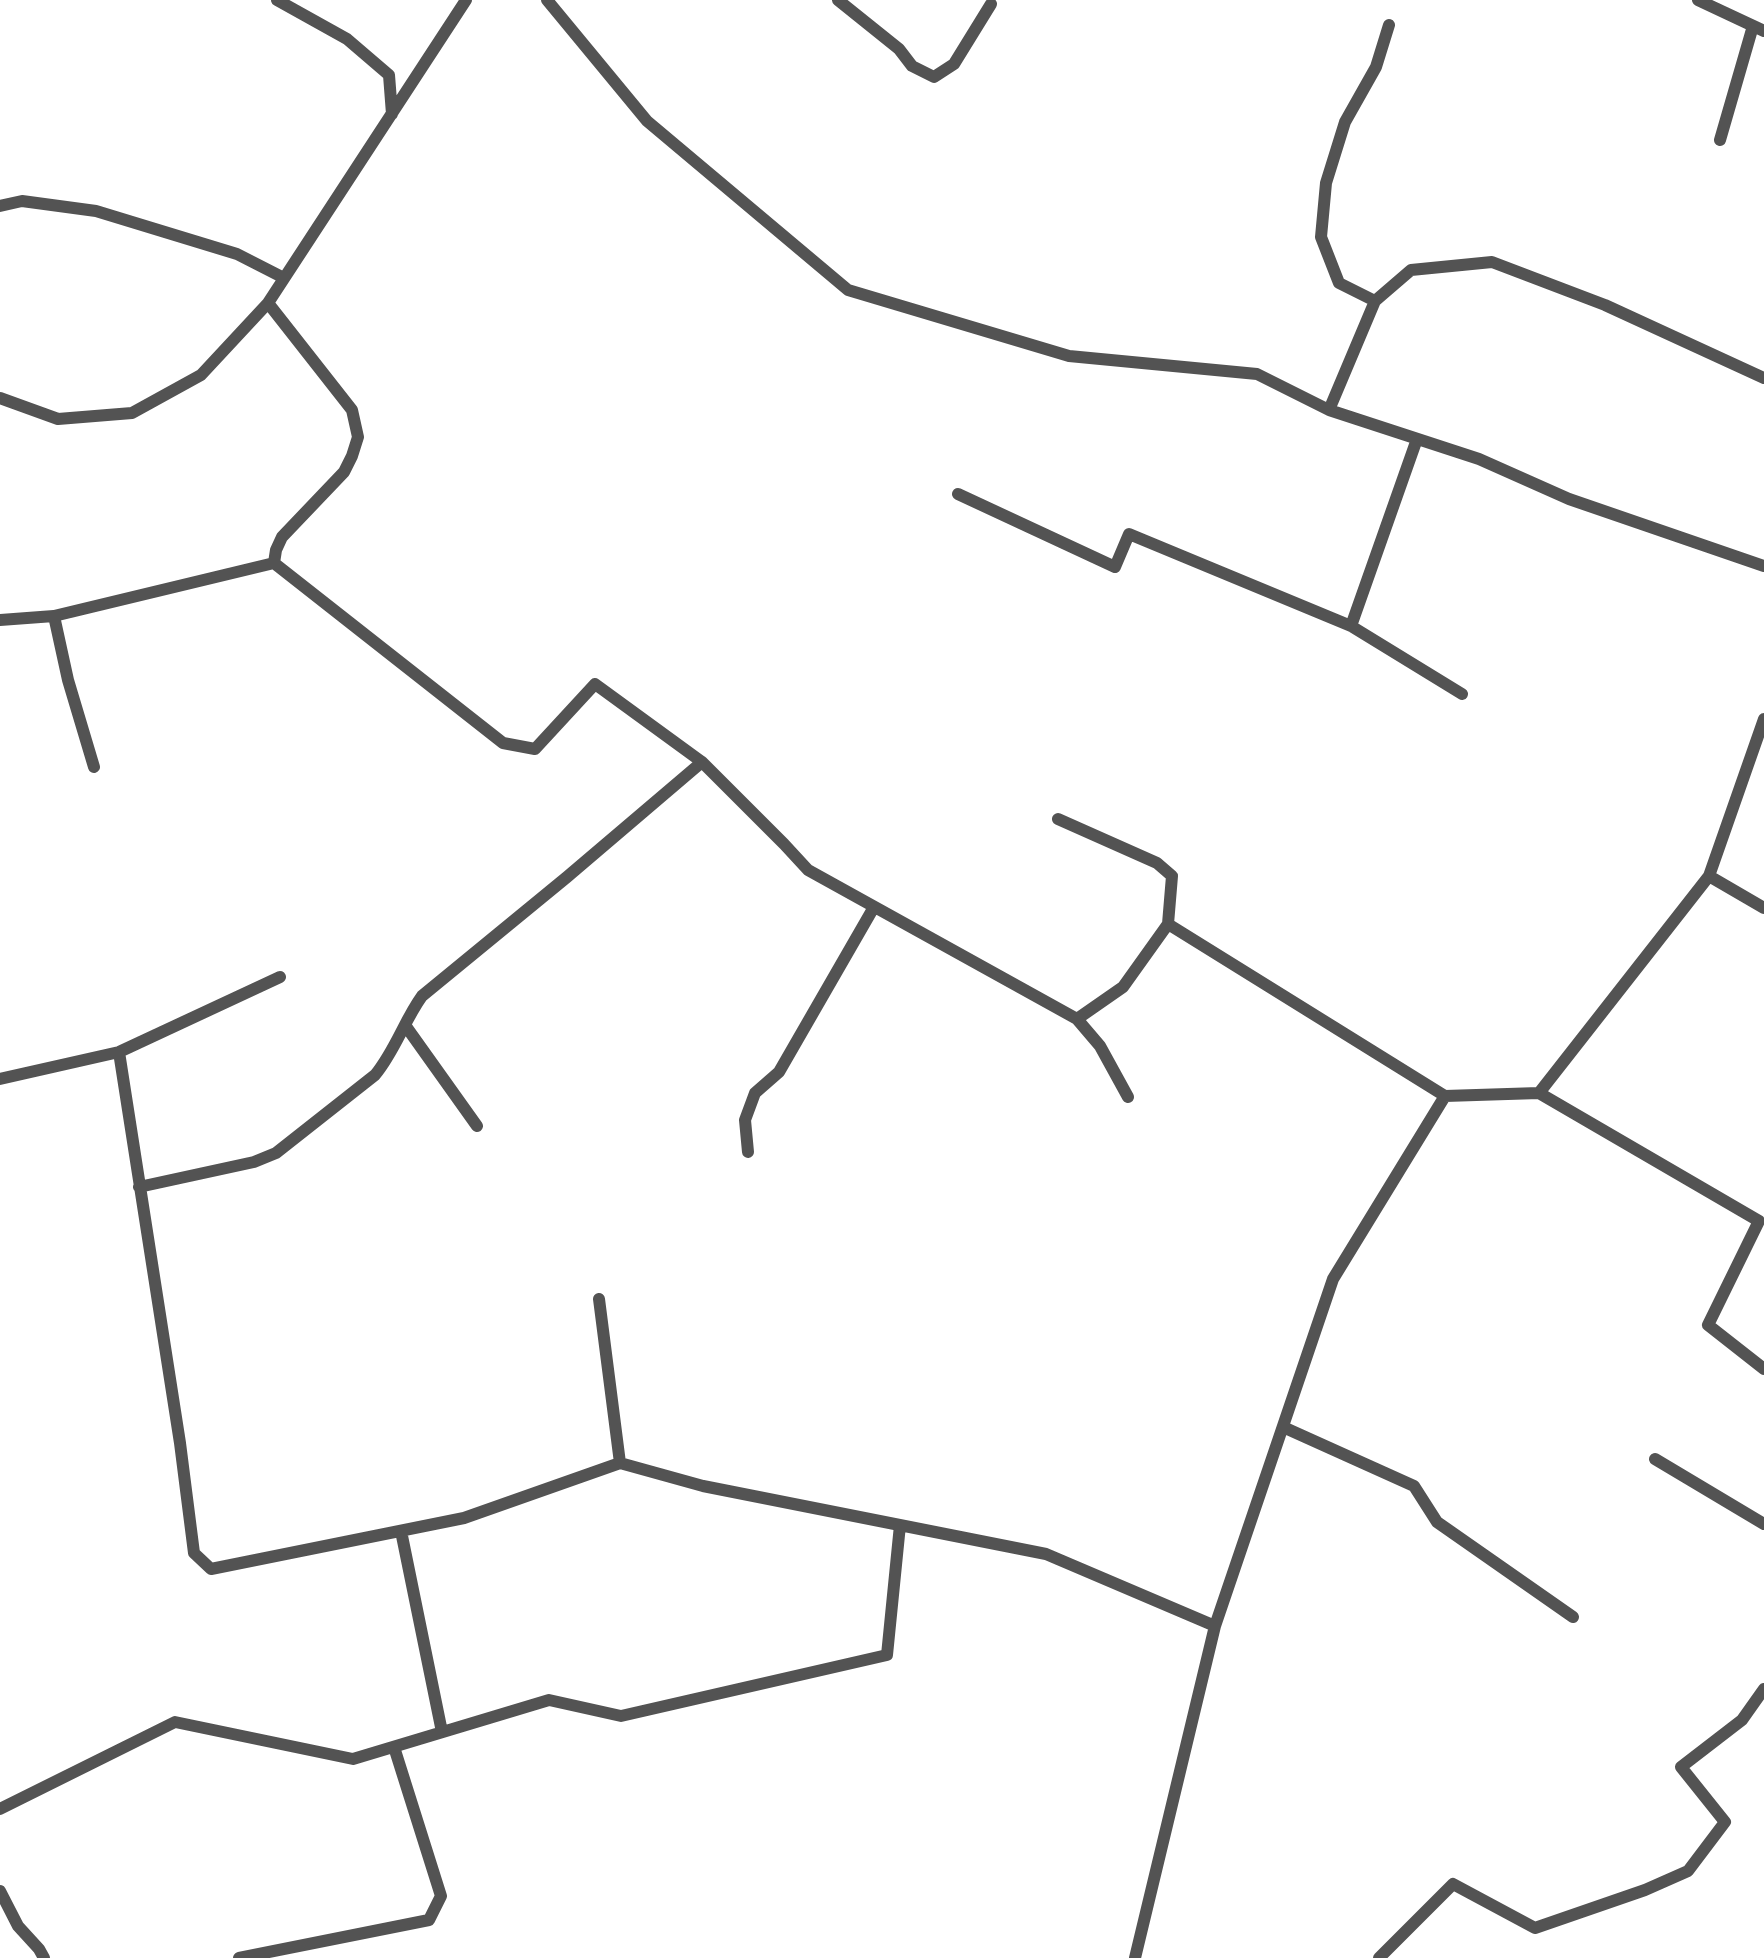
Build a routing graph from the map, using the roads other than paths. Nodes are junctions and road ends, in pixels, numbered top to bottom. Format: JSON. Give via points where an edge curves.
{"nodes":[{"id":1,"x":277,"y":0,"type":"edge"},
{"id":2,"x":466,"y":0,"type":"edge"},
{"id":3,"x":548,"y":0,"type":"edge"},
{"id":4,"x":838,"y":0,"type":"edge"},
{"id":5,"x":1698,"y":0,"type":"edge"},
{"id":6,"x":991,"y":3,"type":"dead end"},
{"id":7,"x":1389,"y":25,"type":"dead end"},
{"id":8,"x":1758,"y":28,"type":"edge"},
{"id":9,"x":392,"y":114,"type":"junction"},
{"id":10,"x":1720,"y":140,"type":"dead end"},
{"id":11,"x":0,"y":206,"type":"edge"},
{"id":12,"x":284,"y":278,"type":"junction"},
{"id":13,"x":1375,"y":302,"type":"junction"},
{"id":14,"x":268,"y":303,"type":"junction"},
{"id":15,"x":1764,"y":378,"type":"edge"},
{"id":16,"x":0,"y":398,"type":"edge"},
{"id":17,"x":1329,"y":411,"type":"junction"},
{"id":18,"x":1417,"y":439,"type":"junction"},
{"id":19,"x":958,"y":495,"type":"dead end"},
{"id":20,"x":274,"y":562,"type":"junction"},
{"id":21,"x":1764,"y":566,"type":"edge"},
{"id":22,"x":54,"y":616,"type":"junction"},
{"id":23,"x":0,"y":620,"type":"edge"},
{"id":24,"x":1351,"y":626,"type":"junction"},
{"id":25,"x":1462,"y":694,"type":"dead end"},
{"id":26,"x":1764,"y":719,"type":"edge"},
{"id":27,"x":702,"y":762,"type":"junction"},
{"id":28,"x":94,"y":766,"type":"dead end"},
{"id":29,"x":1058,"y":819,"type":"dead end"},
{"id":30,"x":1709,"y":876,"type":"junction"},
{"id":31,"x":874,"y":907,"type":"junction"},
{"id":32,"x":1764,"y":908,"type":"edge"},
{"id":33,"x":1168,"y":924,"type":"junction"},
{"id":34,"x":280,"y":977,"type":"dead end"},
{"id":35,"x":1077,"y":1019,"type":"junction"},
{"id":36,"x":405,"y":1024,"type":"junction"},
{"id":37,"x":119,"y":1052,"type":"junction"},
{"id":38,"x":0,"y":1079,"type":"edge"},
{"id":39,"x":1539,"y":1093,"type":"junction"},
{"id":40,"x":1445,"y":1096,"type":"junction"},
{"id":41,"x":1128,"y":1097,"type":"dead end"},
{"id":42,"x":477,"y":1126,"type":"dead end"},
{"id":43,"x":748,"y":1152,"type":"dead end"},
{"id":44,"x":139,"y":1187,"type":"junction"},
{"id":45,"x":599,"y":1299,"type":"dead end"},
{"id":46,"x":1764,"y":1369,"type":"edge"},
{"id":47,"x":1283,"y":1427,"type":"junction"},
{"id":48,"x":1655,"y":1459,"type":"dead end"},
{"id":49,"x":620,"y":1463,"type":"junction"},
{"id":50,"x":1764,"y":1524,"type":"edge"},
{"id":51,"x":900,"y":1525,"type":"junction"},
{"id":52,"x":401,"y":1531,"type":"junction"},
{"id":53,"x":1573,"y":1617,"type":"dead end"},
{"id":54,"x":1215,"y":1626,"type":"junction"},
{"id":55,"x":1764,"y":1689,"type":"edge"},
{"id":56,"x":442,"y":1732,"type":"junction"},
{"id":57,"x":393,"y":1747,"type":"junction"},
{"id":58,"x":0,"y":1809,"type":"edge"},
{"id":59,"x":0,"y":1891,"type":"edge"},
{"id":60,"x":44,"y":1958,"type":"edge"},
{"id":61,"x":239,"y":1958,"type":"edge"},
{"id":62,"x":1135,"y":1958,"type":"edge"},
{"id":63,"x":1379,"y":1958,"type":"edge"}],
"edges":[{"from":1,"to":9,"type":"street","via":[[347,39],[389,75]]},
{"from":2,"to":9,"type":"street"},
{"from":3,"to":17,"type":"street","via":[[647,121],[848,290],[1069,356],[1257,375]]},
{"from":4,"to":6,"type":"street","via":[[899,49],[912,66],[934,77],[954,64]]},
{"from":5,"to":8,"type":"street"},
{"from":7,"to":13,"type":"street","via":[[1376,68],[1345,122],[1326,183],[1321,237],[1340,283]]},
{"from":8,"to":10,"type":"street"},
{"from":9,"to":12,"type":"street"},
{"from":11,"to":12,"type":"street","via":[[22,201],[96,211],[237,254]]},
{"from":12,"to":14,"type":"street"},
{"from":13,"to":15,"type":"street","via":[[1411,270],[1492,262],[1605,304]]},
{"from":13,"to":17,"type":"street"},
{"from":14,"to":16,"type":"street","via":[[201,375],[132,413],[58,419]]},
{"from":14,"to":20,"type":"street","via":[[352,410],[358,437],[344,472],[282,537]]},
{"from":17,"to":18,"type":"street"},
{"from":18,"to":21,"type":"street","via":[[1479,459],[1569,499]]},
{"from":18,"to":24,"type":"street"},
{"from":19,"to":24,"type":"street","via":[[1115,567],[1129,534]]},
{"from":20,"to":22,"type":"street"},
{"from":20,"to":27,"type":"street","via":[[503,743],[535,749],[595,684]]},
{"from":22,"to":23,"type":"street"},
{"from":22,"to":28,"type":"street"},
{"from":24,"to":25,"type":"street"},
{"from":26,"to":30,"type":"street"},
{"from":27,"to":31,"type":"street","via":[[808,870]]},
{"from":27,"to":36,"type":"street","via":[[422,996]]},
{"from":29,"to":33,"type":"street","via":[[1157,863],[1172,876]]},
{"from":30,"to":32,"type":"street"},
{"from":30,"to":39,"type":"street"},
{"from":31,"to":35,"type":"street"},
{"from":31,"to":43,"type":"street","via":[[779,1072],[755,1093],[745,1119]]},
{"from":33,"to":35,"type":"street","via":[[1123,987]]},
{"from":33,"to":40,"type":"street"},
{"from":34,"to":37,"type":"street"},
{"from":35,"to":41,"type":"street","via":[[1100,1046]]},
{"from":36,"to":42,"type":"street"},
{"from":36,"to":44,"type":"street","via":[[387,1061],[375,1075],[276,1153],[254,1162]]},
{"from":37,"to":38,"type":"street"},
{"from":37,"to":44,"type":"street"},
{"from":39,"to":40,"type":"street"},
{"from":39,"to":46,"type":"street","via":[[1759,1221],[1708,1325]]},
{"from":40,"to":47,"type":"street","via":[[1333,1279]]},
{"from":44,"to":52,"type":"street","via":[[194,1553],[211,1569]]},
{"from":45,"to":49,"type":"street"},
{"from":47,"to":53,"type":"street","via":[[1414,1486],[1437,1522]]},
{"from":47,"to":54,"type":"street"},
{"from":48,"to":50,"type":"street"},
{"from":49,"to":51,"type":"street","via":[[703,1486]]},
{"from":49,"to":52,"type":"street","via":[[464,1518]]},
{"from":51,"to":54,"type":"street","via":[[1046,1554]]},
{"from":51,"to":56,"type":"street","via":[[887,1655],[621,1716],[549,1700]]},
{"from":52,"to":56,"type":"street"},
{"from":54,"to":62,"type":"street"},
{"from":55,"to":63,"type":"street","via":[[1742,1720],[1681,1767],[1725,1822],[1688,1871],[1534,1928],[1453,1884]]},
{"from":56,"to":57,"type":"street"},
{"from":57,"to":58,"type":"street","via":[[353,1759],[175,1722]]},
{"from":57,"to":61,"type":"street","via":[[441,1896],[429,1920]]},
{"from":59,"to":60,"type":"street","via":[[18,1926]]}]}
